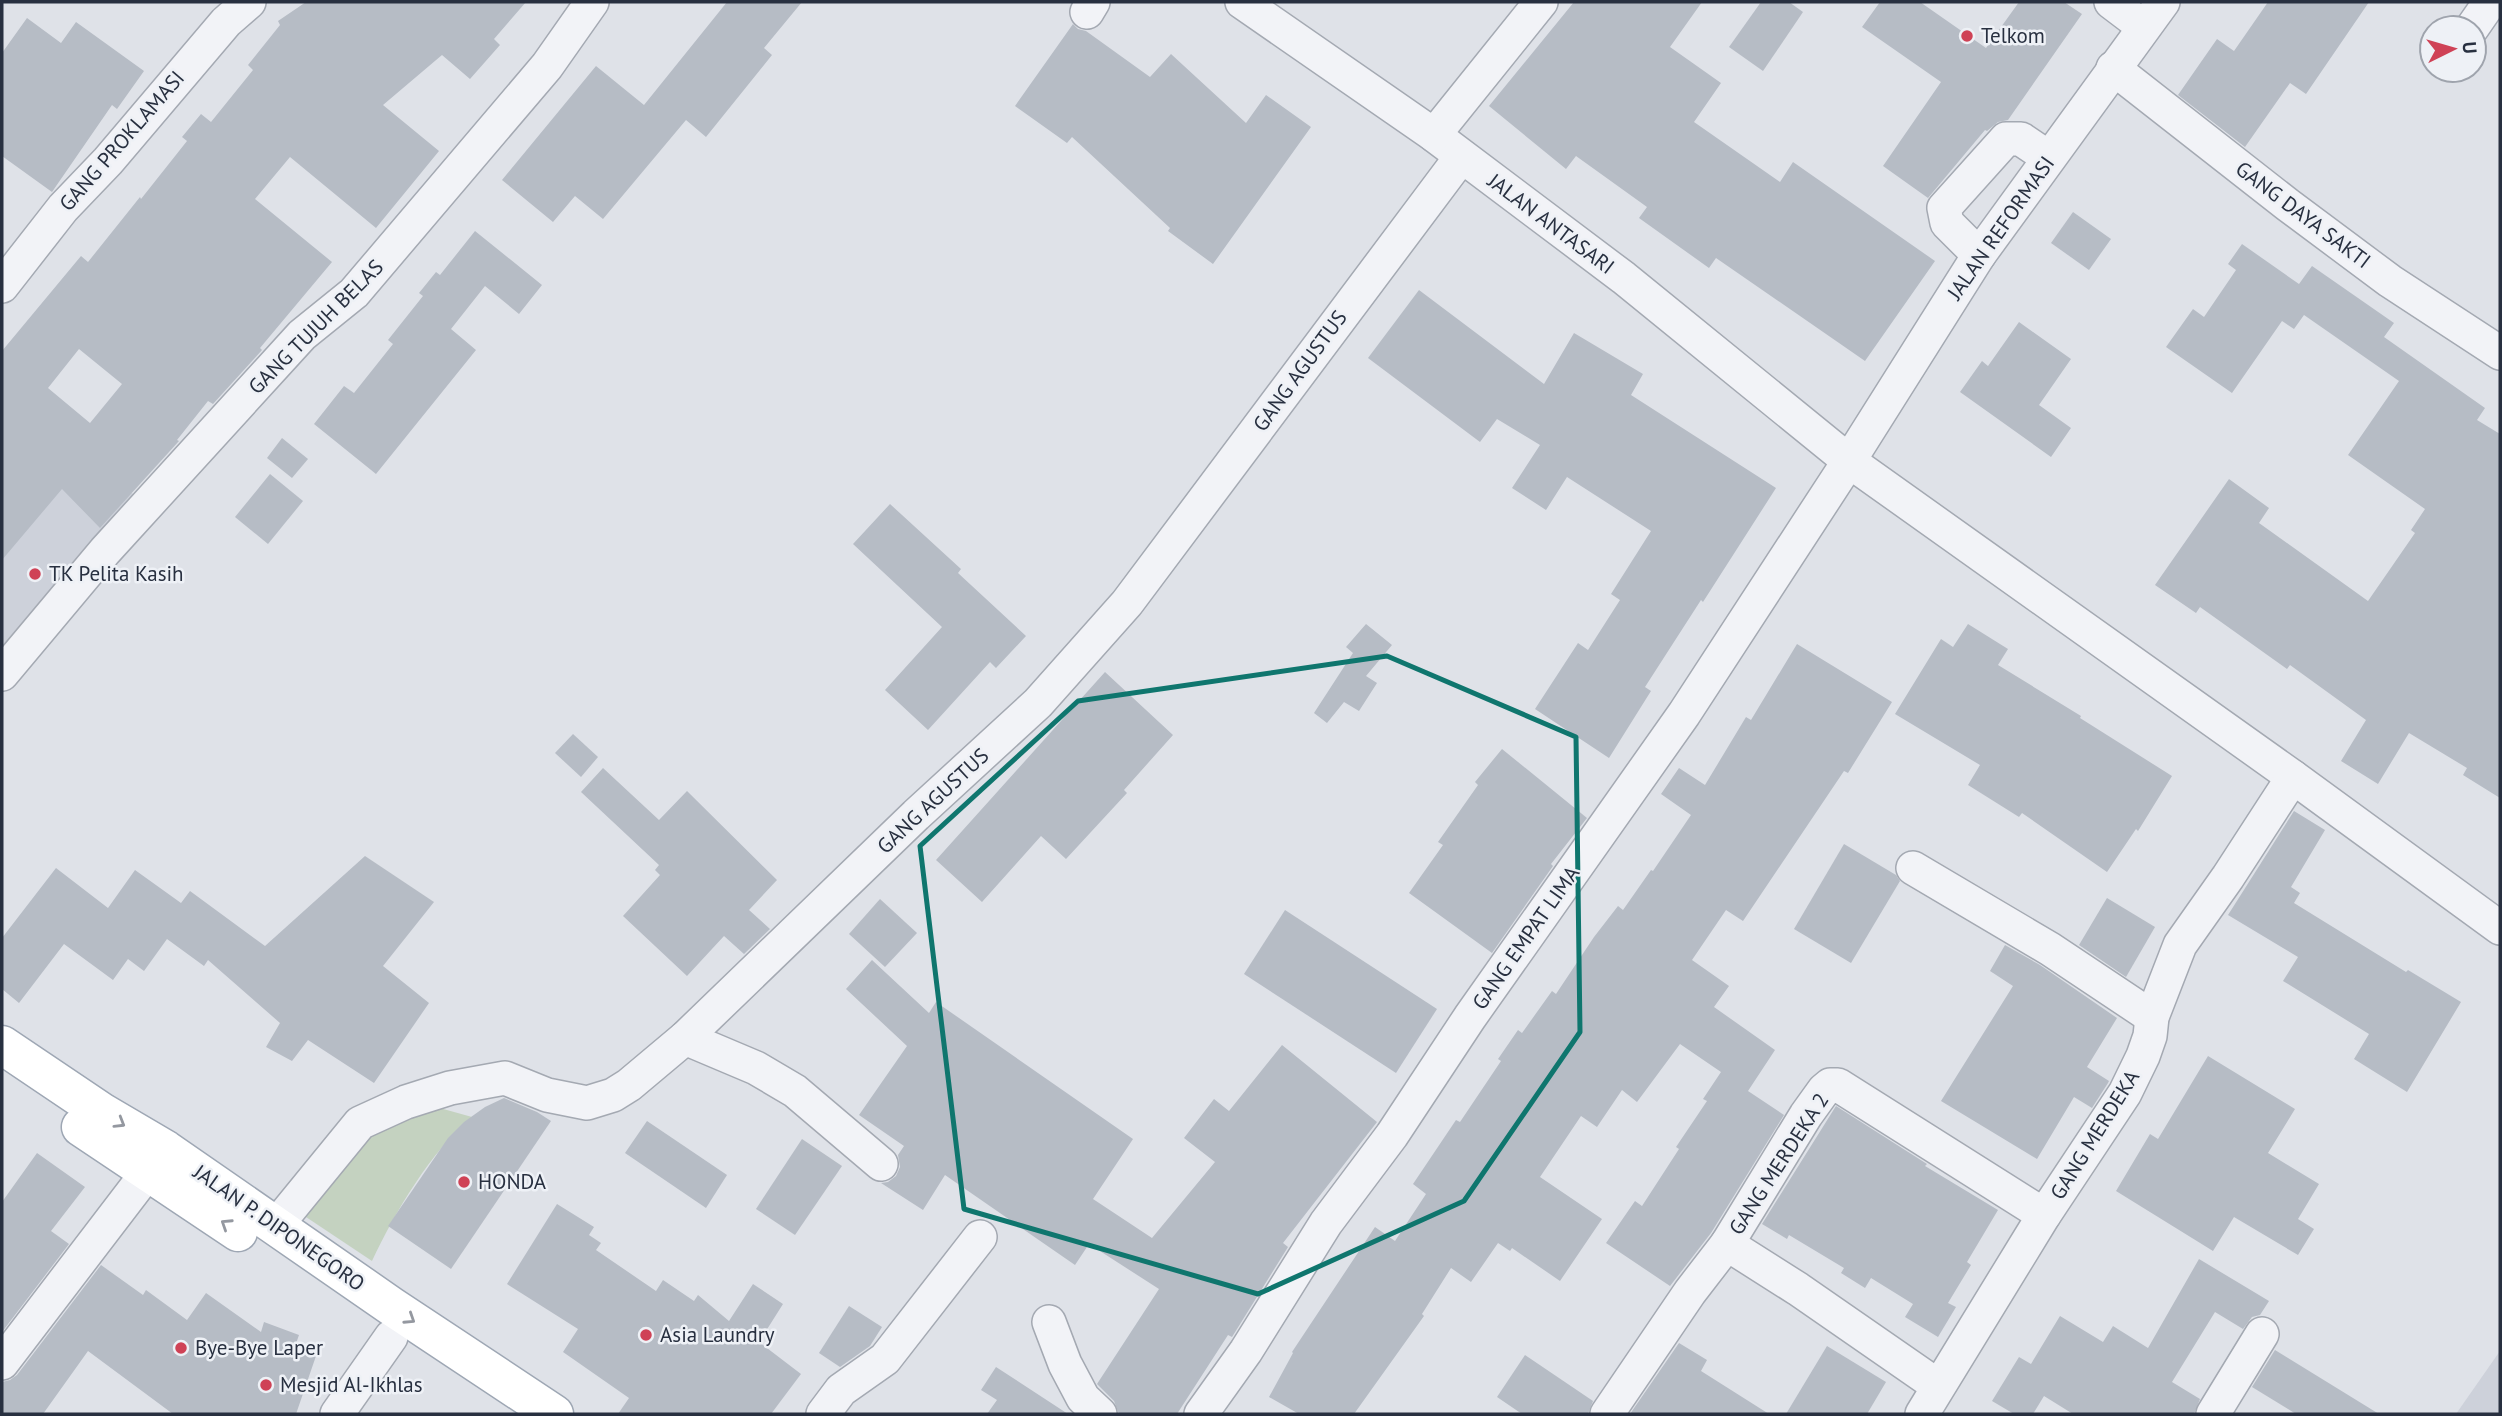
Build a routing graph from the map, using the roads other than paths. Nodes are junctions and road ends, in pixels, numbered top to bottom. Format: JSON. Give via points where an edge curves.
{"nodes":[{"id":1,"x":249,"y":2,"type":"edge"},
{"id":2,"x":592,"y":2,"type":"edge"},
{"id":3,"x":1242,"y":2,"type":"edge"},
{"id":4,"x":1541,"y":2,"type":"edge"},
{"id":5,"x":2110,"y":2,"type":"edge"},
{"id":6,"x":2154,"y":14,"type":"edge"},
{"id":7,"x":2113,"y":68,"type":"junction"},
{"id":8,"x":1434,"y":135,"type":"junction"},
{"id":9,"x":1461,"y":157,"type":"junction"},
{"id":10,"x":2049,"y":158,"type":"junction"},
{"id":11,"x":1979,"y":255,"type":"junction"},
{"id":12,"x":2,"y":286,"type":"edge"},
{"id":13,"x":2500,"y":353,"type":"edge"},
{"id":14,"x":1849,"y":461,"type":"junction"},
{"id":15,"x":2,"y":674,"type":"edge"},
{"id":16,"x":2293,"y":777,"type":"junction"},
{"id":17,"x":1913,"y":868,"type":"dead end"},
{"id":18,"x":2500,"y":928,"type":"edge"},
{"id":19,"x":2152,"y":1017,"type":"junction"},
{"id":20,"x":685,"y":1038,"type":"junction"},
{"id":21,"x":2,"y":1045,"type":"edge"},
{"id":22,"x":2,"y":1073,"type":"edge"},
{"id":23,"x":157,"y":1161,"type":"junction"},
{"id":24,"x":881,"y":1164,"type":"dead end"},
{"id":25,"x":2044,"y":1215,"type":"junction"},
{"id":26,"x":275,"y":1227,"type":"junction"},
{"id":27,"x":980,"y":1237,"type":"dead end"},
{"id":28,"x":1727,"y":1244,"type":"junction"},
{"id":29,"x":1049,"y":1322,"type":"dead end"},
{"id":30,"x":2262,"y":1334,"type":"dead end"},
{"id":31,"x":391,"y":1337,"type":"junction"},
{"id":32,"x":2,"y":1363,"type":"edge"},
{"id":33,"x":1930,"y":1400,"type":"edge"},
{"id":34,"x":337,"y":1414,"type":"edge"},
{"id":35,"x":506,"y":1414,"type":"edge"},
{"id":36,"x":554,"y":1414,"type":"edge"},
{"id":37,"x":823,"y":1414,"type":"edge"},
{"id":38,"x":1100,"y":1414,"type":"edge"},
{"id":39,"x":1201,"y":1414,"type":"edge"},
{"id":40,"x":1607,"y":1414,"type":"edge"},
{"id":41,"x":2213,"y":1414,"type":"edge"}],
"edges":[{"from":1,"to":12,"type":"street","name":"GANG PROKLAMASI","via":[[226,22],[63,208]]},
{"from":2,"to":15,"type":"street","name":"GANG TUJUH BELAS","via":[[547,66],[354,293],[302,335],[106,551]]},
{"from":3,"to":8,"type":"street","name":"JALAN ANTASARI"},
{"from":4,"to":8,"type":"street"},
{"from":5,"to":6,"type":"street"},
{"from":6,"to":7,"type":"street","name":"JALAN REFORMASI"},
{"from":7,"to":10,"type":"street","name":"JALAN REFORMASI"},
{"from":7,"to":13,"type":"street","name":"GANG DAYA SAKTI","via":[[2390,281]]},
{"from":8,"to":9,"type":"street","name":"JALAN ANTASARI"},
{"from":9,"to":14,"type":"street","name":"JALAN ANTASARI","via":[[1624,278]]},
{"from":9,"to":20,"type":"street","name":"GANG AGUSTUS","via":[[1118,612],[1038,703]]},
{"from":10,"to":11,"type":"street","name":"JALAN REFORMASI"},
{"from":10,"to":11,"type":"street","via":[[2021,139],[2006,139],[1944,208],[1947,223]]},
{"from":11,"to":14,"type":"street","name":"JALAN REFORMASI"},
{"from":14,"to":16,"type":"street","name":"JALAN ANTASARI"},
{"from":14,"to":39,"type":"street","name":"GANG EMPAT LIMA","via":[[1684,714],[1326,1223]]},
{"from":16,"to":18,"type":"street","name":"JALAN ANTASARI"},
{"from":16,"to":19,"type":"street","name":"GANG MERDEKA","via":[[2180,945]]},
{"from":17,"to":19,"type":"street","via":[[2050,949]]},
{"from":19,"to":25,"type":"street","name":"GANG MERDEKA","via":[[2143,1056],[2125,1093]]},
{"from":20,"to":24,"type":"street","via":[[756,1068],[795,1091]]},
{"from":20,"to":26,"type":"street","name":"GANG AGUSTUS","via":[[629,1085],[587,1103],[547,1096],[505,1078],[450,1088],[360,1123]]},
{"from":21,"to":23,"type":"main road","name":"JALAN P. DIPONEGORO","one_way":true,"via":[[103,1113]]},
{"from":22,"to":23,"type":"main road","name":"JALAN P. DIPONEGORO"},
{"from":23,"to":26,"type":"main road","name":"JALAN P. DIPONEGORO"},
{"from":31,"to":23,"type":"main road","name":"JALAN P. DIPONEGORO","one_way":true},
{"from":23,"to":32,"type":"street"},
{"from":25,"to":28,"type":"street","name":"GANG MERDEKA 2","via":[[1838,1085],[1830,1085],[1805,1115]]},
{"from":25,"to":33,"type":"street","name":"GANG MERDEKA"},
{"from":26,"to":36,"type":"main road","name":"JALAN P. DIPONEGORO","one_way":true},
{"from":27,"to":37,"type":"street","via":[[885,1359],[841,1390]]},
{"from":28,"to":33,"type":"street","via":[[1798,1289]]},
{"from":28,"to":40,"type":"street","name":"GANG MERDEKA 2"},
{"from":29,"to":38,"type":"street","via":[[1083,1398]]},
{"from":30,"to":41,"type":"street"},
{"from":31,"to":34,"type":"street"},
{"from":31,"to":35,"type":"main road","name":"JALAN P. DIPONEGORO"}]}
